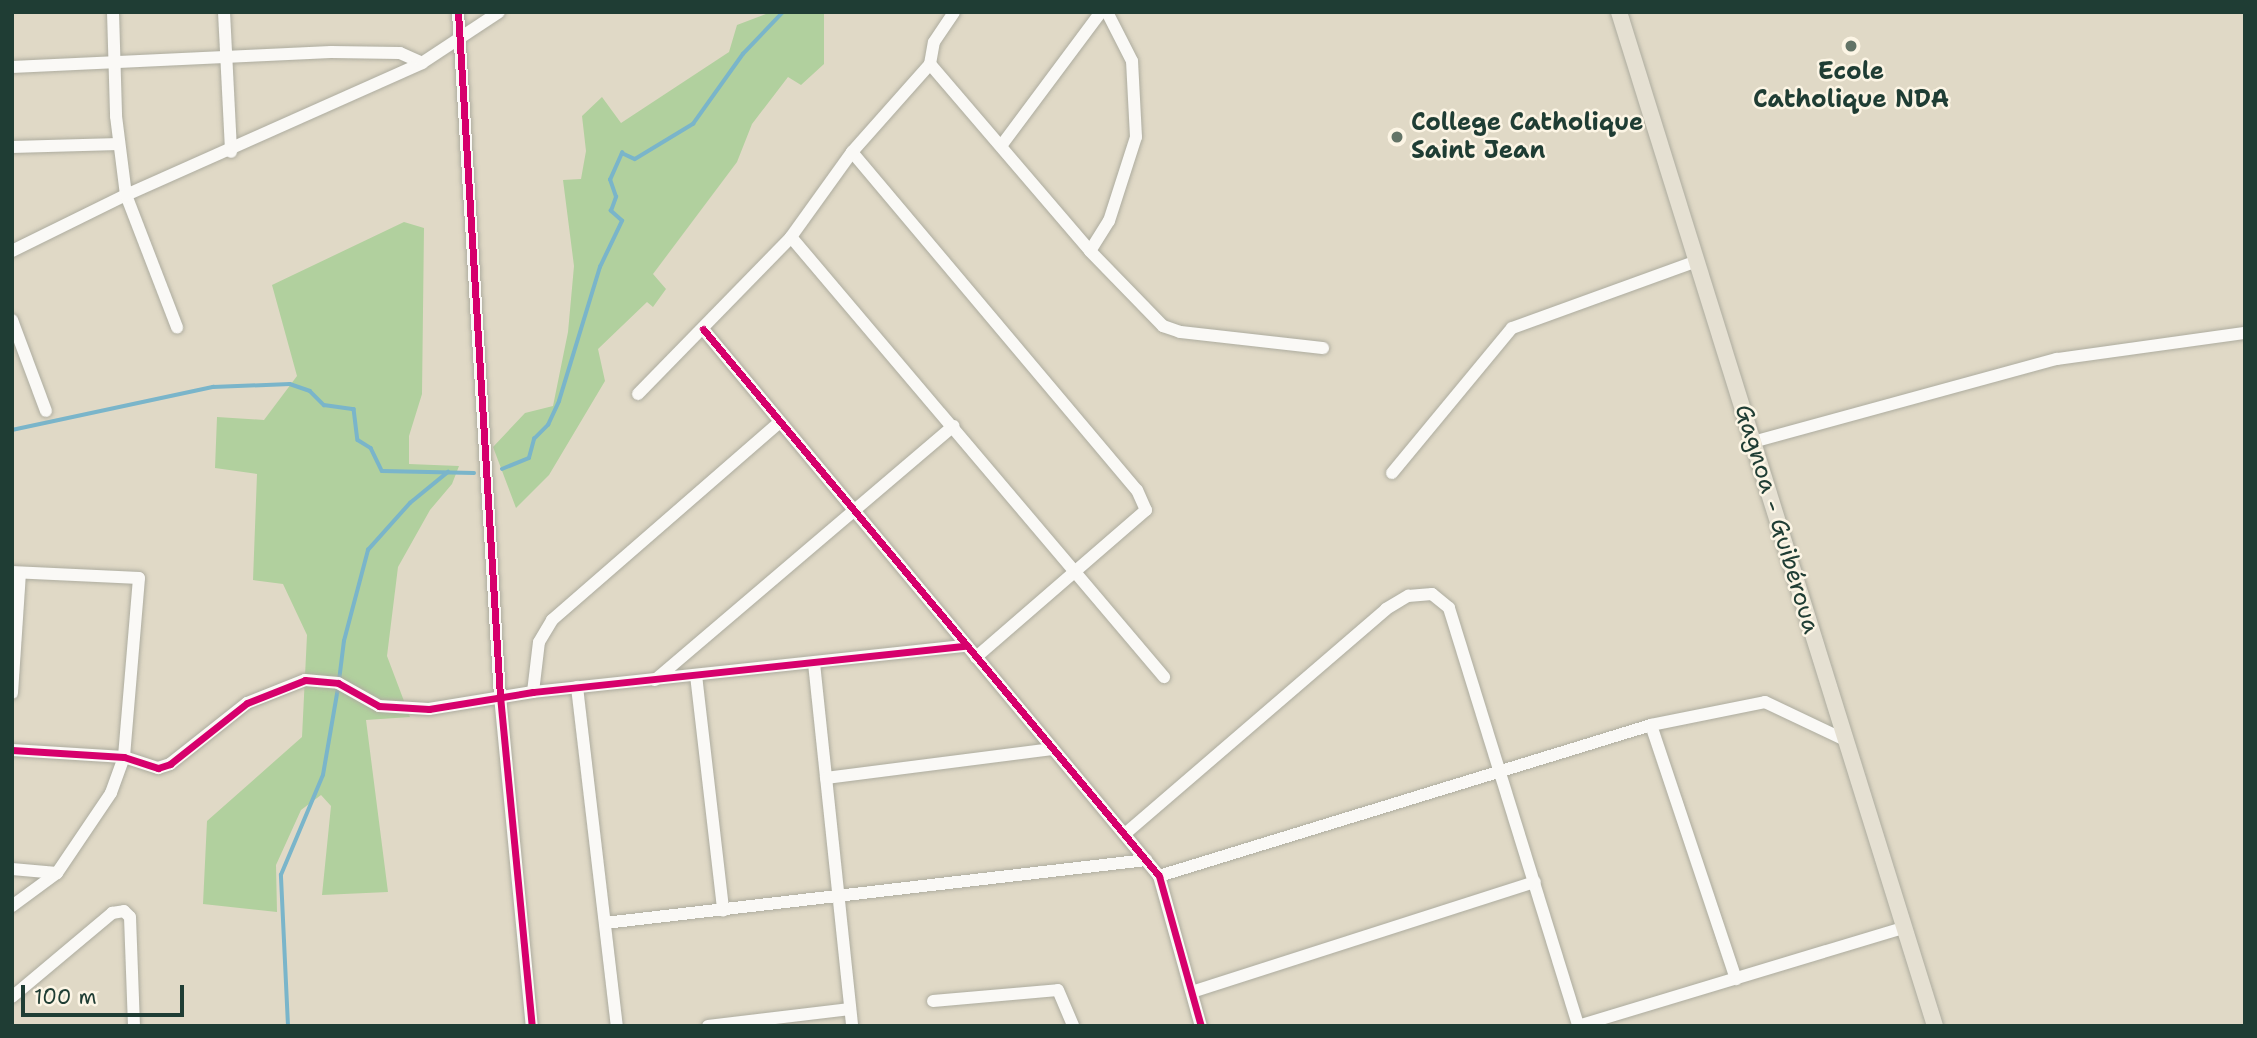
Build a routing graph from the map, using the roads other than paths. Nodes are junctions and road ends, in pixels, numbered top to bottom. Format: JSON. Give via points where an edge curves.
{"nodes":[{"id":1,"x":113,"y":12,"type":"edge"},
{"id":2,"x":224,"y":12,"type":"edge"},
{"id":3,"x":458,"y":12,"type":"edge"},
{"id":4,"x":499,"y":12,"type":"edge"},
{"id":5,"x":954,"y":12,"type":"edge"},
{"id":6,"x":1101,"y":12,"type":"edge"},
{"id":7,"x":1107,"y":12,"type":"edge"},
{"id":8,"x":1619,"y":12,"type":"edge"},
{"id":9,"x":459,"y":38,"type":"junction"},
{"id":10,"x":226,"y":57,"type":"junction"},
{"id":11,"x":114,"y":61,"type":"junction"},
{"id":12,"x":422,"y":63,"type":"junction"},
{"id":13,"x":930,"y":64,"type":"junction"},
{"id":14,"x":12,"y":67,"type":"edge"},
{"id":15,"x":119,"y":144,"type":"junction"},
{"id":16,"x":1001,"y":146,"type":"junction"},
{"id":17,"x":12,"y":147,"type":"edge"},
{"id":18,"x":231,"y":152,"type":"junction"},
{"id":19,"x":852,"y":152,"type":"junction"},
{"id":20,"x":126,"y":195,"type":"junction"},
{"id":21,"x":791,"y":237,"type":"junction"},
{"id":22,"x":12,"y":251,"type":"edge"},
{"id":23,"x":1090,"y":251,"type":"junction"},
{"id":24,"x":1697,"y":261,"type":"junction"},
{"id":25,"x":12,"y":320,"type":"edge"},
{"id":26,"x":177,"y":327,"type":"dead end"},
{"id":27,"x":703,"y":329,"type":"junction"},
{"id":28,"x":2245,"y":333,"type":"edge"},
{"id":29,"x":1323,"y":348,"type":"dead end"},
{"id":30,"x":638,"y":394,"type":"dead end"},
{"id":31,"x":46,"y":411,"type":"dead end"},
{"id":32,"x":780,"y":422,"type":"junction"},
{"id":33,"x":953,"y":426,"type":"junction"},
{"id":34,"x":1753,"y":442,"type":"junction"},
{"id":35,"x":1392,"y":473,"type":"dead end"},
{"id":36,"x":855,"y":509,"type":"junction"},
{"id":37,"x":16,"y":573,"type":"edge"},
{"id":38,"x":1076,"y":573,"type":"junction"},
{"id":39,"x":967,"y":646,"type":"junction"},
{"id":40,"x":976,"y":657,"type":"junction"},
{"id":41,"x":814,"y":663,"type":"junction"},
{"id":42,"x":696,"y":675,"type":"junction"},
{"id":43,"x":1164,"y":677,"type":"dead end"},
{"id":44,"x":655,"y":681,"type":"junction"},
{"id":45,"x":577,"y":687,"type":"junction"},
{"id":46,"x":533,"y":692,"type":"junction"},
{"id":47,"x":12,"y":693,"type":"edge"},
{"id":48,"x":499,"y":696,"type":"junction"},
{"id":49,"x":1651,"y":725,"type":"junction"},
{"id":50,"x":1845,"y":740,"type":"junction"},
{"id":51,"x":1052,"y":749,"type":"junction"},
{"id":52,"x":12,"y":750,"type":"edge"},
{"id":53,"x":124,"y":757,"type":"junction"},
{"id":54,"x":1501,"y":769,"type":"junction"},
{"id":55,"x":826,"y":778,"type":"junction"},
{"id":56,"x":1126,"y":834,"type":"junction"},
{"id":57,"x":1146,"y":860,"type":"junction"},
{"id":58,"x":12,"y":869,"type":"edge"},
{"id":59,"x":57,"y":873,"type":"junction"},
{"id":60,"x":1159,"y":876,"type":"junction"},
{"id":61,"x":1535,"y":882,"type":"junction"},
{"id":62,"x":838,"y":896,"type":"junction"},
{"id":63,"x":12,"y":906,"type":"edge"},
{"id":64,"x":723,"y":910,"type":"junction"},
{"id":65,"x":605,"y":923,"type":"junction"},
{"id":66,"x":1905,"y":927,"type":"junction"},
{"id":67,"x":1736,"y":979,"type":"junction"},
{"id":68,"x":1192,"y":992,"type":"junction"},
{"id":69,"x":12,"y":997,"type":"edge"},
{"id":70,"x":933,"y":1002,"type":"dead end"},
{"id":71,"x":850,"y":1009,"type":"junction"},
{"id":72,"x":134,"y":1026,"type":"edge"},
{"id":73,"x":532,"y":1026,"type":"edge"},
{"id":74,"x":617,"y":1026,"type":"edge"},
{"id":75,"x":708,"y":1026,"type":"edge"},
{"id":76,"x":852,"y":1026,"type":"edge"},
{"id":77,"x":1073,"y":1026,"type":"edge"},
{"id":78,"x":1201,"y":1026,"type":"edge"},
{"id":79,"x":1578,"y":1026,"type":"edge"},
{"id":80,"x":1935,"y":1026,"type":"edge"}],
"edges":[{"from":1,"to":11,"type":"street"},
{"from":2,"to":10,"type":"street"},
{"from":3,"to":9,"type":"street"},
{"from":4,"to":9,"type":"street"},
{"from":5,"to":13,"type":"street","via":[[934,42]]},
{"from":6,"to":16,"type":"street"},
{"from":7,"to":23,"type":"street","via":[[1132,61],[1136,137],[1109,221]]},
{"from":8,"to":24,"type":"main road","name":"Gagnoa - Guibéroua"},
{"from":9,"to":12,"type":"street"},
{"from":9,"to":48,"type":"street"},
{"from":10,"to":11,"type":"street"},
{"from":10,"to":12,"type":"street","via":[[400,53]]},
{"from":10,"to":18,"type":"street"},
{"from":11,"to":14,"type":"street"},
{"from":11,"to":15,"type":"street"},
{"from":12,"to":18,"type":"street"},
{"from":13,"to":16,"type":"street"},
{"from":13,"to":19,"type":"street"},
{"from":15,"to":17,"type":"street"},
{"from":15,"to":20,"type":"street"},
{"from":16,"to":23,"type":"street"},
{"from":18,"to":20,"type":"street"},
{"from":19,"to":21,"type":"street"},
{"from":19,"to":38,"type":"street","via":[[1144,500],[1142,517]]},
{"from":20,"to":22,"type":"street"},
{"from":20,"to":26,"type":"street"},
{"from":21,"to":27,"type":"street"},
{"from":21,"to":33,"type":"street"},
{"from":23,"to":29,"type":"street","via":[[1163,326],[1180,332]]},
{"from":24,"to":34,"type":"main road","name":"Gagnoa - Guibéroua"},
{"from":24,"to":35,"type":"street","via":[[1512,328]]},
{"from":25,"to":31,"type":"street"},
{"from":27,"to":30,"type":"street"},
{"from":27,"to":32,"type":"street"},
{"from":28,"to":34,"type":"street","via":[[2057,359]]},
{"from":32,"to":36,"type":"street"},
{"from":32,"to":46,"type":"street","via":[[552,621],[539,642]]},
{"from":33,"to":36,"type":"street"},
{"from":33,"to":38,"type":"street"},
{"from":34,"to":50,"type":"main road","name":"Gagnoa - Guibéroua"},
{"from":36,"to":39,"type":"street"},
{"from":36,"to":44,"type":"street"},
{"from":37,"to":47,"type":"street"},
{"from":37,"to":53,"type":"street","via":[[139,578]]},
{"from":38,"to":40,"type":"street"},
{"from":38,"to":43,"type":"street"},
{"from":39,"to":40,"type":"street"},
{"from":39,"to":41,"type":"street"},
{"from":40,"to":51,"type":"street"},
{"from":41,"to":42,"type":"street"},
{"from":41,"to":55,"type":"street"},
{"from":42,"to":44,"type":"street"},
{"from":42,"to":64,"type":"street"},
{"from":44,"to":45,"type":"street"},
{"from":45,"to":46,"type":"street"},
{"from":45,"to":65,"type":"street"},
{"from":46,"to":48,"type":"street"},
{"from":48,"to":53,"type":"street","via":[[412,710],[379,706],[338,683],[305,680],[247,703],[170,764],[145,766]]},
{"from":48,"to":73,"type":"street"},
{"from":49,"to":50,"type":"street","via":[[1765,702]]},
{"from":49,"to":54,"type":"street"},
{"from":49,"to":67,"type":"street"},
{"from":50,"to":66,"type":"main road","name":"Gagnoa - Guibéroua"},
{"from":51,"to":55,"type":"street"},
{"from":51,"to":56,"type":"street"},
{"from":52,"to":53,"type":"street"},
{"from":53,"to":59,"type":"street","via":[[111,793]]},
{"from":54,"to":56,"type":"street","via":[[1449,608],[1432,594],[1421,593],[1386,609]]},
{"from":54,"to":60,"type":"street"},
{"from":54,"to":61,"type":"street"},
{"from":55,"to":62,"type":"street"},
{"from":56,"to":57,"type":"street"},
{"from":57,"to":60,"type":"street"},
{"from":57,"to":62,"type":"street"},
{"from":58,"to":59,"type":"street"},
{"from":59,"to":63,"type":"street"},
{"from":60,"to":68,"type":"street"},
{"from":61,"to":68,"type":"street"},
{"from":61,"to":79,"type":"street"},
{"from":62,"to":64,"type":"street"},
{"from":62,"to":71,"type":"street"},
{"from":64,"to":65,"type":"street"},
{"from":65,"to":74,"type":"street"},
{"from":66,"to":67,"type":"street"},
{"from":66,"to":80,"type":"main road","name":"Gagnoa - Guibéroua"},
{"from":67,"to":79,"type":"street"},
{"from":68,"to":78,"type":"street"},
{"from":69,"to":72,"type":"street","via":[[112,913],[124,911],[131,916]]},
{"from":70,"to":77,"type":"street","via":[[1058,990]]},
{"from":71,"to":75,"type":"street"},
{"from":71,"to":76,"type":"street"}]}
